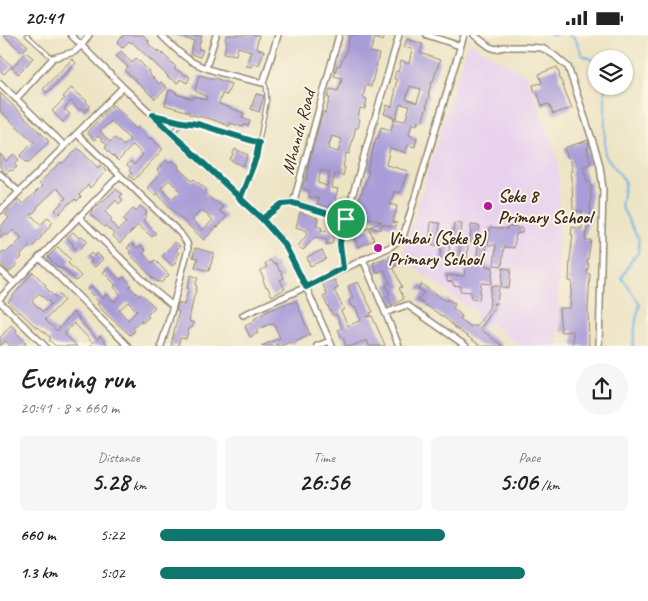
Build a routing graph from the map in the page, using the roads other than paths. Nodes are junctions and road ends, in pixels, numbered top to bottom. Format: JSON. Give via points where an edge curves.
{"nodes":[{"id":1,"x":27,"y":35,"type":"edge"},
{"id":2,"x":71,"y":35,"type":"edge"},
{"id":3,"x":89,"y":35,"type":"edge"},
{"id":4,"x":160,"y":35,"type":"edge"},
{"id":5,"x":216,"y":35,"type":"edge"},
{"id":6,"x":278,"y":35,"type":"edge"},
{"id":7,"x":340,"y":35,"type":"edge"},
{"id":8,"x":399,"y":35,"type":"edge"},
{"id":9,"x":427,"y":35,"type":"edge"},
{"id":10,"x":464,"y":35,"type":"edge"},
{"id":11,"x":474,"y":35,"type":"edge"},
{"id":12,"x":82,"y":45,"type":"junction"},
{"id":13,"x":460,"y":46,"type":"junction"},
{"id":14,"x":52,"y":58,"type":"junction"},
{"id":15,"x":206,"y":68,"type":"junction"},
{"id":16,"x":0,"y":83,"type":"edge"},
{"id":17,"x":263,"y":83,"type":"junction"},
{"id":18,"x":123,"y":87,"type":"junction"},
{"id":19,"x":16,"y":99,"type":"junction"},
{"id":20,"x":153,"y":115,"type":"junction"},
{"id":21,"x":182,"y":122,"type":"junction"},
{"id":22,"x":173,"y":133,"type":"junction"},
{"id":23,"x":77,"y":134,"type":"junction"},
{"id":24,"x":259,"y":143,"type":"junction"},
{"id":25,"x":64,"y":145,"type":"junction"},
{"id":26,"x":0,"y":174,"type":"edge"},
{"id":27,"x":120,"y":175,"type":"junction"},
{"id":28,"x":19,"y":192,"type":"junction"},
{"id":29,"x":240,"y":199,"type":"junction"},
{"id":30,"x":293,"y":203,"type":"junction"},
{"id":31,"x":0,"y":211,"type":"edge"},
{"id":32,"x":79,"y":217,"type":"junction"},
{"id":33,"x":262,"y":219,"type":"junction"},
{"id":34,"x":346,"y":219,"type":"junction"},
{"id":35,"x":39,"y":257,"type":"junction"},
{"id":36,"x":363,"y":259,"type":"junction"},
{"id":37,"x":343,"y":268,"type":"junction"},
{"id":38,"x":0,"y":270,"type":"edge"},
{"id":39,"x":14,"y":283,"type":"junction"},
{"id":40,"x":306,"y":287,"type":"junction"},
{"id":41,"x":0,"y":298,"type":"edge"},
{"id":42,"x":0,"y":303,"type":"edge"},
{"id":43,"x":173,"y":306,"type":"junction"},
{"id":44,"x":385,"y":313,"type":"junction"},
{"id":45,"x":243,"y":315,"type":"dead end"},
{"id":46,"x":331,"y":343,"type":"edge"},
{"id":47,"x":44,"y":346,"type":"edge"},
{"id":48,"x":128,"y":346,"type":"edge"},
{"id":49,"x":161,"y":346,"type":"edge"},
{"id":50,"x":316,"y":346,"type":"edge"},
{"id":51,"x":399,"y":346,"type":"edge"},
{"id":52,"x":466,"y":346,"type":"edge"},
{"id":53,"x":599,"y":346,"type":"edge"}],
"edges":[{"from":1,"to":14,"type":"lane"},
{"from":2,"to":12,"type":"street"},
{"from":3,"to":12,"type":"street"},
{"from":4,"to":15,"type":"street"},
{"from":5,"to":15,"type":"street"},
{"from":6,"to":17,"type":"street"},
{"from":7,"to":30,"type":"street","name":"Mhandu Road"},
{"from":8,"to":34,"type":"street"},
{"from":9,"to":13,"type":"street"},
{"from":10,"to":13,"type":"street"},
{"from":11,"to":53,"type":"street","via":[[496,49],[542,48],[568,67],[596,151],[603,189]]},
{"from":12,"to":14,"type":"street","via":[[74,52]]},
{"from":12,"to":18,"type":"street"},
{"from":13,"to":36,"type":"street","via":[[403,237]]},
{"from":14,"to":19,"type":"street"},
{"from":15,"to":17,"type":"street"},
{"from":16,"to":19,"type":"street"},
{"from":17,"to":24,"type":"lane","via":[[267,100]]},
{"from":18,"to":20,"type":"street"},
{"from":18,"to":23,"type":"street"},
{"from":19,"to":25,"type":"street"},
{"from":20,"to":21,"type":"lane"},
{"from":20,"to":22,"type":"street"},
{"from":21,"to":22,"type":"lane"},
{"from":21,"to":24,"type":"lane"},
{"from":22,"to":29,"type":"street"},
{"from":23,"to":25,"type":"street"},
{"from":23,"to":27,"type":"street"},
{"from":24,"to":29,"type":"lane"},
{"from":25,"to":28,"type":"street"},
{"from":26,"to":28,"type":"street"},
{"from":27,"to":32,"type":"street"},
{"from":27,"to":43,"type":"street","via":[[187,243]]},
{"from":28,"to":31,"type":"street"},
{"from":29,"to":33,"type":"street"},
{"from":30,"to":33,"type":"street","via":[[282,204]]},
{"from":30,"to":34,"type":"street"},
{"from":32,"to":35,"type":"street"},
{"from":32,"to":43,"type":"street"},
{"from":33,"to":40,"type":"street","via":[[285,245]]},
{"from":34,"to":37,"type":"street","via":[[340,244]]},
{"from":35,"to":39,"type":"street"},
{"from":35,"to":48,"type":"street"},
{"from":36,"to":37,"type":"street"},
{"from":36,"to":44,"type":"street"},
{"from":37,"to":40,"type":"street"},
{"from":38,"to":39,"type":"street"},
{"from":39,"to":41,"type":"street"},
{"from":40,"to":45,"type":"street"},
{"from":40,"to":46,"type":"street"},
{"from":42,"to":47,"type":"street"},
{"from":43,"to":49,"type":"street"},
{"from":44,"to":51,"type":"street"},
{"from":44,"to":52,"type":"street","via":[[407,305]]},
{"from":46,"to":50,"type":"street"}]}
